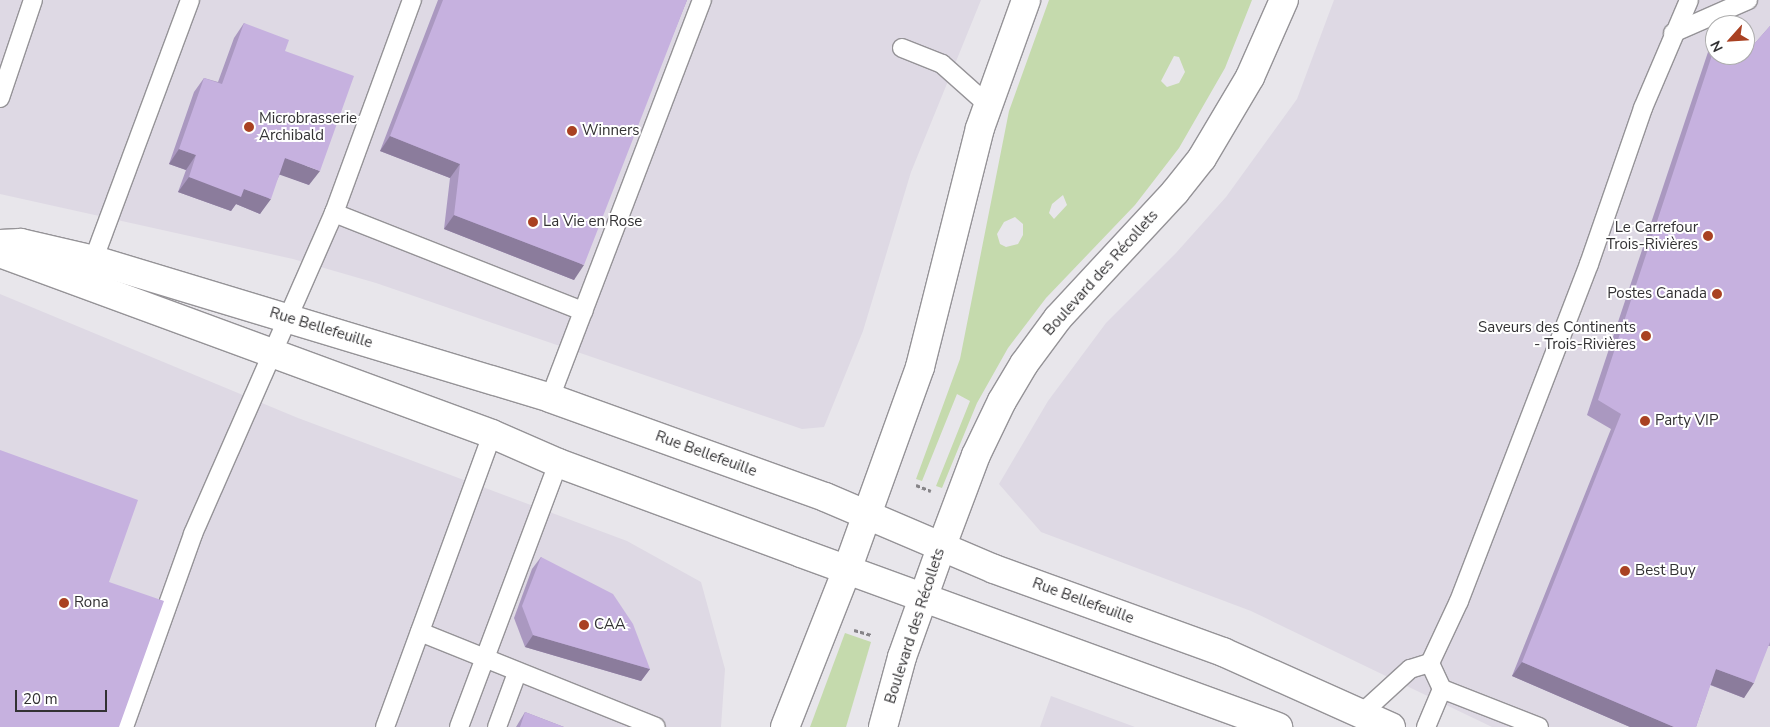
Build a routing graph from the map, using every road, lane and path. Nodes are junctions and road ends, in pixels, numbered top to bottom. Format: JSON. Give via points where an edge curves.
{"nodes":[{"id":1,"x":33,"y":0,"type":"edge"},
{"id":2,"x":190,"y":0,"type":"edge"},
{"id":3,"x":412,"y":0,"type":"edge"},
{"id":4,"x":702,"y":0,"type":"edge"},
{"id":5,"x":1026,"y":0,"type":"edge"},
{"id":6,"x":1284,"y":0,"type":"edge"},
{"id":7,"x":1689,"y":0,"type":"edge"},
{"id":8,"x":1748,"y":0,"type":"edge"},
{"id":9,"x":1673,"y":33,"type":"junction"},
{"id":10,"x":902,"y":48,"type":"dead end"},
{"id":11,"x":0,"y":98,"type":"edge"},
{"id":12,"x":988,"y":105,"type":"junction"},
{"id":13,"x":334,"y":213,"type":"junction"},
{"id":14,"x":0,"y":244,"type":"edge"},
{"id":15,"x":0,"y":253,"type":"edge"},
{"id":16,"x":94,"y":260,"type":"junction"},
{"id":17,"x":83,"y":286,"type":"junction"},
{"id":18,"x":583,"y":311,"type":"junction"},
{"id":19,"x":287,"y":318,"type":"junction"},
{"id":20,"x":270,"y":355,"type":"junction"},
{"id":21,"x":550,"y":398,"type":"junction"},
{"id":22,"x":492,"y":434,"type":"junction"},
{"id":23,"x":558,"y":463,"type":"junction"},
{"id":24,"x":916,"y":485,"type":"dead end"},
{"id":25,"x":938,"y":494,"type":"dead end"},
{"id":26,"x":866,"y":515,"type":"junction"},
{"id":27,"x":941,"y":548,"type":"junction"},
{"id":28,"x":847,"y":570,"type":"junction"},
{"id":29,"x":924,"y":596,"type":"junction"},
{"id":30,"x":846,"y":627,"type":"dead end"},
{"id":31,"x":420,"y":632,"type":"junction"},
{"id":32,"x":872,"y":636,"type":"dead end"},
{"id":33,"x":485,"y":655,"type":"junction"},
{"id":34,"x":1430,"y":662,"type":"junction"},
{"id":35,"x":517,"y":673,"type":"junction"},
{"id":36,"x":1442,"y":690,"type":"junction"},
{"id":37,"x":1362,"y":713,"type":"junction"},
{"id":38,"x":124,"y":727,"type":"edge"},
{"id":39,"x":385,"y":727,"type":"edge"},
{"id":40,"x":459,"y":727,"type":"edge"},
{"id":41,"x":497,"y":727,"type":"edge"},
{"id":42,"x":656,"y":727,"type":"edge"},
{"id":43,"x":785,"y":727,"type":"edge"},
{"id":44,"x":883,"y":727,"type":"edge"},
{"id":45,"x":1278,"y":727,"type":"edge"},
{"id":46,"x":1391,"y":727,"type":"edge"},
{"id":47,"x":1426,"y":727,"type":"edge"},
{"id":48,"x":1540,"y":727,"type":"edge"}],
"edges":[{"from":1,"to":11,"type":"lane"},
{"from":2,"to":16,"type":"lane"},
{"from":3,"to":13,"type":"lane"},
{"from":4,"to":18,"type":"lane"},
{"from":5,"to":12,"type":"street"},
{"from":6,"to":27,"type":"street","name":"Boulevard des Récollets","via":[[1245,86],[1202,158],[1175,192],[1072,301],[1024,364],[985,436]]},
{"from":7,"to":9,"type":"lane"},
{"from":8,"to":9,"type":"lane"},
{"from":9,"to":34,"type":"lane","via":[[1642,108],[1589,264],[1459,601]]},
{"from":10,"to":12,"type":"lane","via":[[942,64]]},
{"from":12,"to":26,"type":"street","via":[[969,168],[932,329]]},
{"from":13,"to":18,"type":"lane"},
{"from":13,"to":19,"type":"lane"},
{"from":14,"to":16,"type":"street","name":"Rue Bellefeuille","via":[[21,243]]},
{"from":15,"to":17,"type":"street"},
{"from":16,"to":17,"type":"lane"},
{"from":16,"to":19,"type":"street","name":"Rue Bellefeuille"},
{"from":17,"to":20,"type":"street"},
{"from":18,"to":21,"type":"lane"},
{"from":19,"to":20,"type":"lane"},
{"from":19,"to":21,"type":"street","name":"Rue Bellefeuille"},
{"from":20,"to":22,"type":"street"},
{"from":20,"to":38,"type":"lane","via":[[193,534]]},
{"from":21,"to":26,"type":"street","name":"Rue Bellefeuille"},
{"from":22,"to":23,"type":"street"},
{"from":22,"to":31,"type":"lane"},
{"from":23,"to":28,"type":"street"},
{"from":23,"to":33,"type":"lane"},
{"from":24,"to":25,"type":"path"},
{"from":26,"to":27,"type":"street","name":"Rue Bellefeuille"},
{"from":26,"to":28,"type":"street"},
{"from":27,"to":29,"type":"street","name":"Boulevard des Récollets"},
{"from":27,"to":37,"type":"street","name":"Rue Bellefeuille","via":[[1223,652]]},
{"from":28,"to":29,"type":"street"},
{"from":28,"to":43,"type":"street"},
{"from":29,"to":44,"type":"street","name":"Boulevard des Récollets"},
{"from":29,"to":45,"type":"street"},
{"from":30,"to":32,"type":"path"},
{"from":31,"to":33,"type":"lane"},
{"from":31,"to":39,"type":"lane"},
{"from":33,"to":35,"type":"lane"},
{"from":33,"to":40,"type":"lane"},
{"from":34,"to":36,"type":"lane"},
{"from":34,"to":37,"type":"lane","via":[[1410,669]]},
{"from":35,"to":41,"type":"lane"},
{"from":35,"to":42,"type":"lane"},
{"from":36,"to":47,"type":"lane"},
{"from":36,"to":48,"type":"lane"},
{"from":37,"to":46,"type":"street","name":"Rue Bellefeuille"}]}
